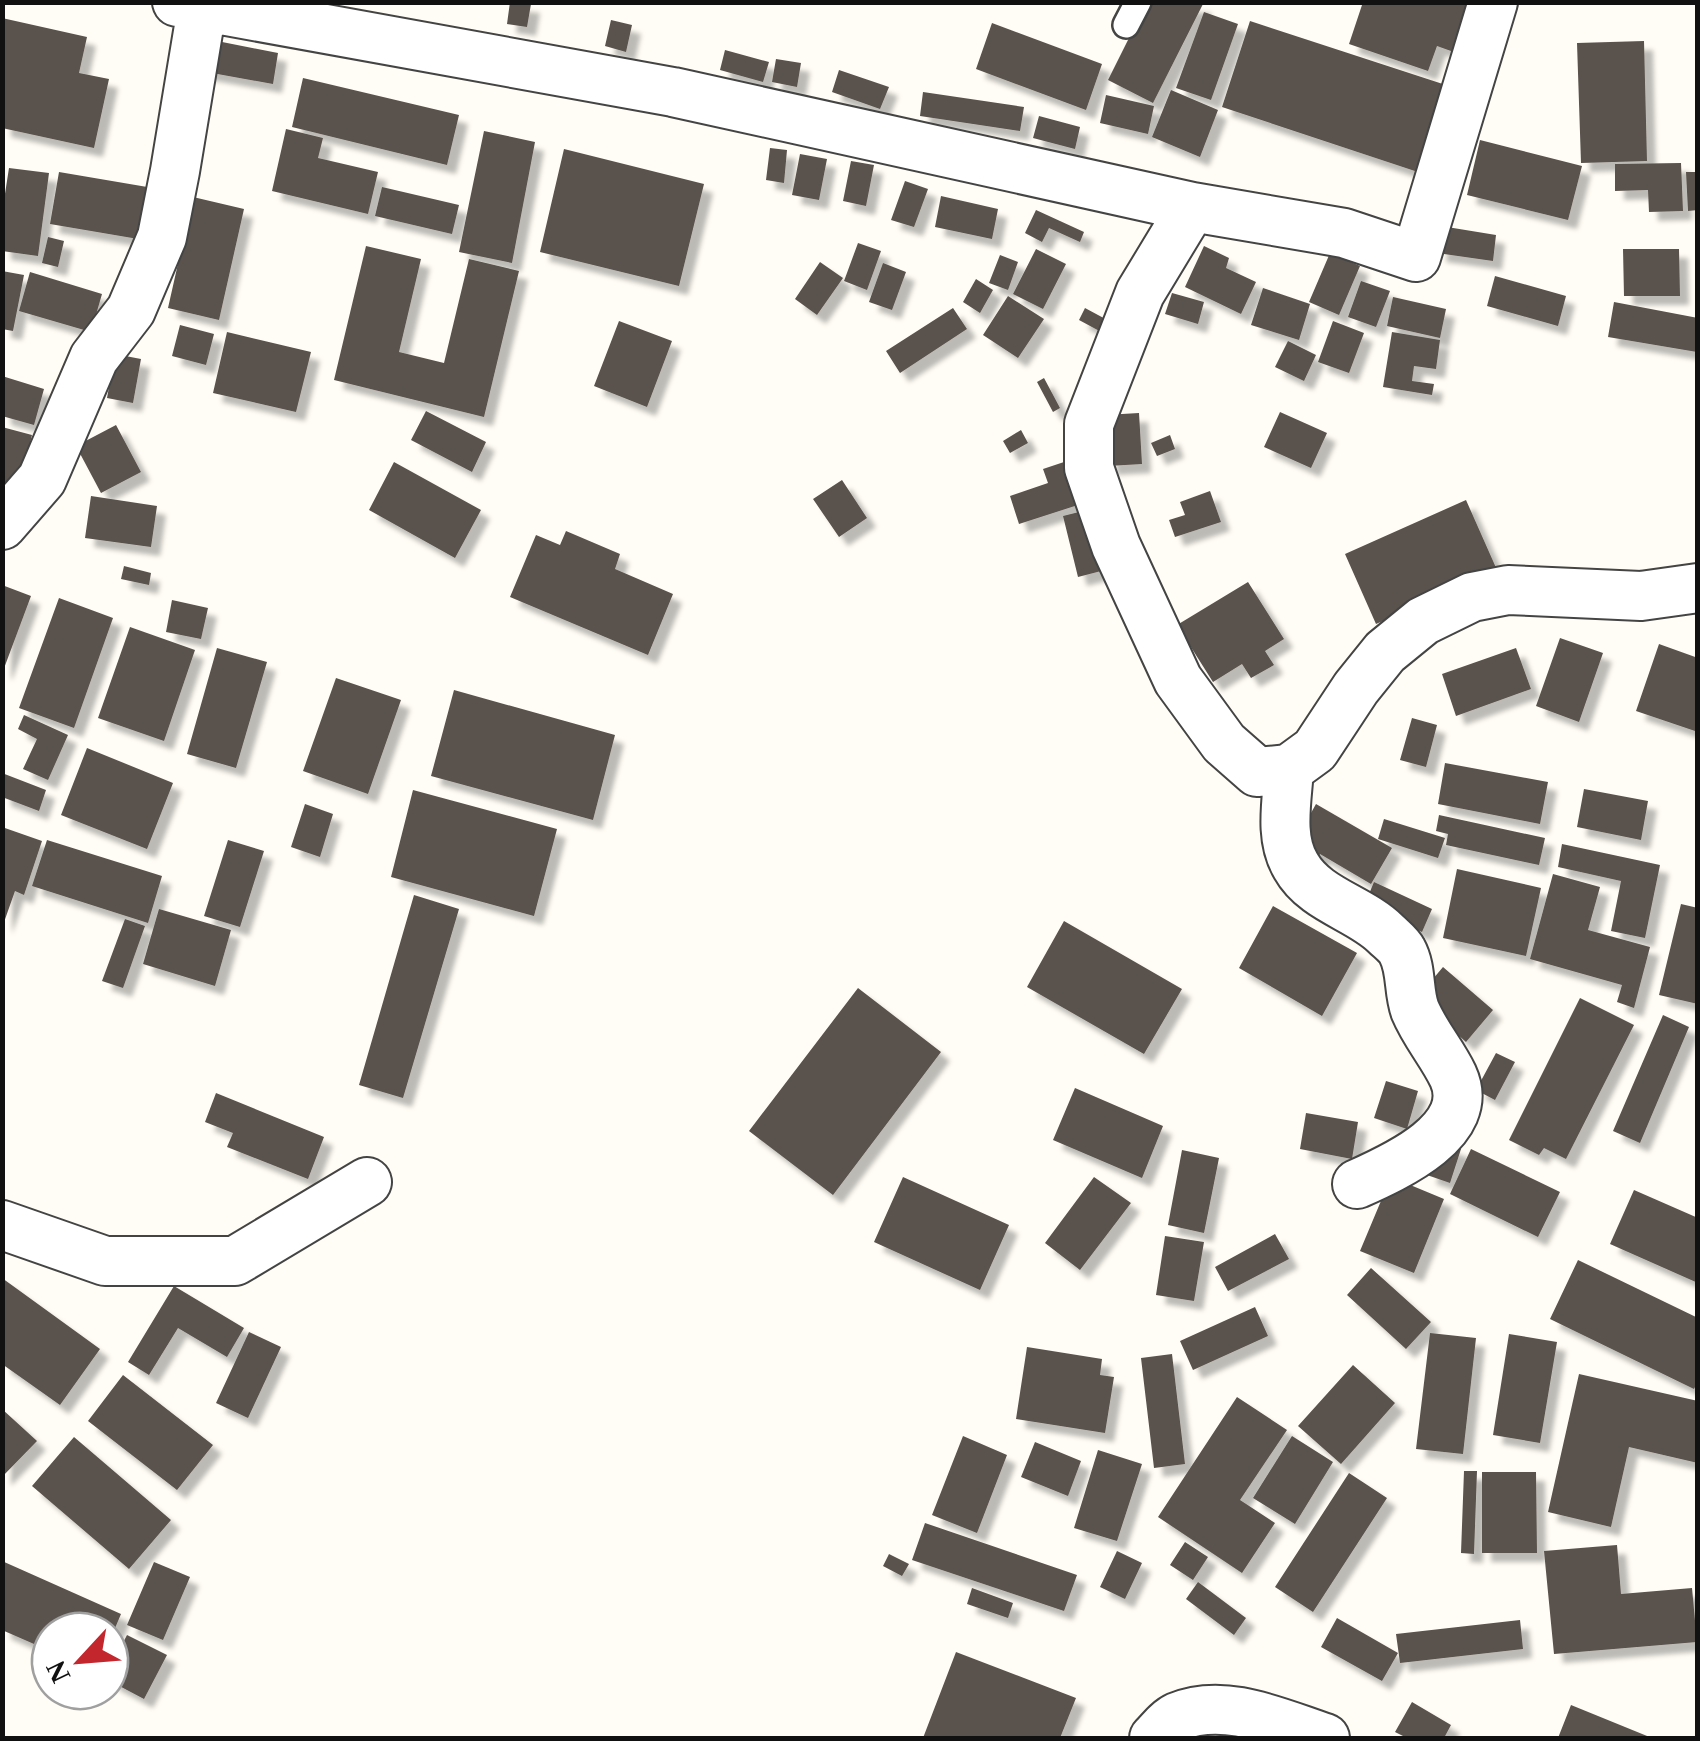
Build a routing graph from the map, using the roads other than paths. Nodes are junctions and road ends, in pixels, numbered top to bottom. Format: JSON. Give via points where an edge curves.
{"nodes":[{"id":1,"x":1492,"y":2,"type":"edge"},
{"id":2,"x":190,"y":5,"type":"edge"},
{"id":3,"x":1192,"y":206,"type":"junction"},
{"id":4,"x":2,"y":525,"type":"edge"},
{"id":5,"x":1698,"y":588,"type":"edge"},
{"id":6,"x":1289,"y":769,"type":"junction"},
{"id":7,"x":367,"y":1182,"type":"dead end"},
{"id":8,"x":1357,"y":1184,"type":"dead end"},
{"id":9,"x":2,"y":1225,"type":"edge"},
{"id":10,"x":1154,"y":1738,"type":"edge"},
{"id":11,"x":1325,"y":1738,"type":"edge"}],
"edges":[{"from":1,"to":3,"type":"street","via":[[1416,257],[1344,233]]},
{"from":2,"to":3,"type":"street","via":[[674,92]]},
{"from":2,"to":4,"type":"street","via":[[162,237],[130,310],[94,358],[42,479]]},
{"from":3,"to":6,"type":"street","via":[[1140,293],[1089,424],[1089,468],[1116,546],[1178,680],[1224,743],[1256,772]]},
{"from":5,"to":6,"type":"street","via":[[1641,596],[1508,590],[1472,597],[1423,621],[1385,652],[1315,750]]},
{"from":6,"to":8,"type":"street","via":[[1286,831],[1298,871],[1402,950],[1417,1014],[1455,1080],[1457,1108],[1438,1136],[1404,1162]]},
{"from":7,"to":9,"type":"street","via":[[235,1262],[105,1262]]},
{"from":10,"to":11,"type":"street","via":[[1174,1718],[1219,1708]]}]}
